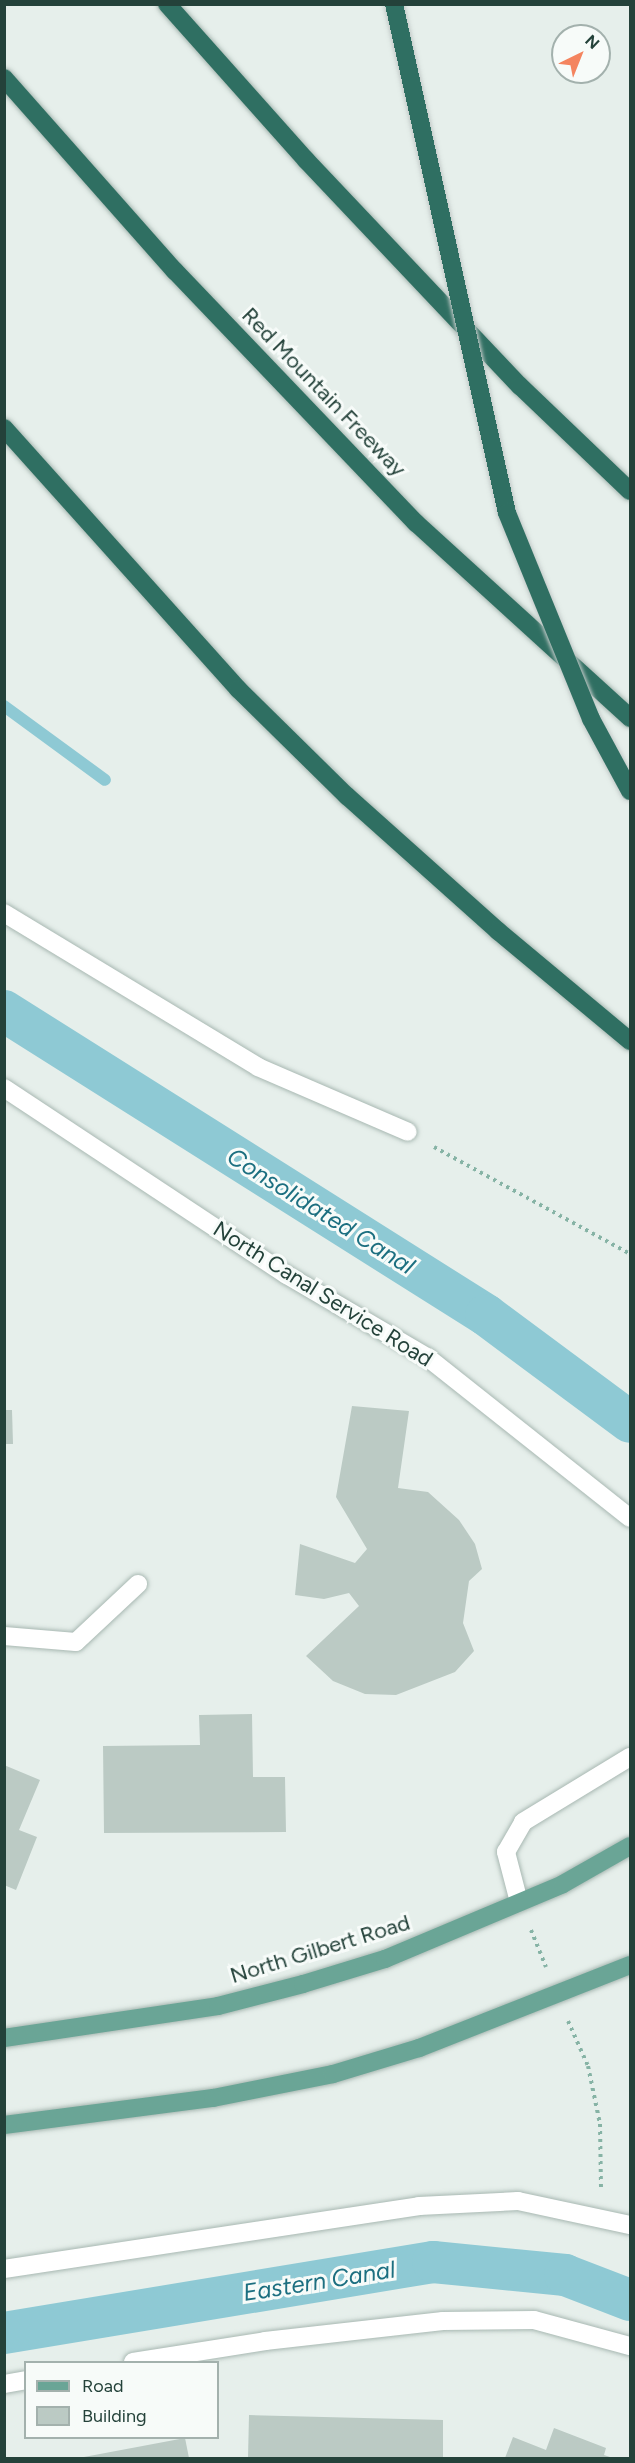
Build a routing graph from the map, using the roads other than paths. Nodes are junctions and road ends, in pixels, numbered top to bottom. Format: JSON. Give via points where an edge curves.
{"nodes":[{"id":1,"x":167,"y":4,"type":"edge"},
{"id":2,"x":394,"y":4,"type":"edge"},
{"id":3,"x":4,"y":78,"type":"edge"},
{"id":4,"x":4,"y":428,"type":"edge"},
{"id":5,"x":630,"y":491,"type":"edge"},
{"id":6,"x":630,"y":718,"type":"edge"},
{"id":7,"x":630,"y":791,"type":"edge"},
{"id":8,"x":4,"y":914,"type":"edge"},
{"id":9,"x":630,"y":1041,"type":"edge"},
{"id":10,"x":4,"y":1088,"type":"edge"},
{"id":11,"x":408,"y":1132,"type":"road end"},
{"id":12,"x":630,"y":1518,"type":"edge"},
{"id":13,"x":138,"y":1584,"type":"dead end"},
{"id":14,"x":4,"y":1636,"type":"edge"},
{"id":15,"x":630,"y":1757,"type":"edge"},
{"id":16,"x":630,"y":1846,"type":"edge"},
{"id":17,"x":519,"y":1902,"type":"junction"},
{"id":18,"x":630,"y":1965,"type":"edge"},
{"id":19,"x":4,"y":2038,"type":"edge"},
{"id":20,"x":4,"y":2125,"type":"edge"},
{"id":21,"x":630,"y":2225,"type":"edge"},
{"id":22,"x":4,"y":2269,"type":"edge"},
{"id":23,"x":630,"y":2346,"type":"edge"},
{"id":24,"x":139,"y":2361,"type":"edge"},
{"id":25,"x":24,"y":2380,"type":"edge"},
{"id":26,"x":4,"y":2384,"type":"edge"}],
"edges":[{"from":1,"to":5,"type":"highway","via":[[306,160],[520,386]]},
{"from":2,"to":7,"type":"highway","bridge":true,"via":[[507,513],[591,719]]},
{"from":3,"to":6,"type":"highway","name":"Red Mountain Freeway","via":[[175,271],[416,523]]},
{"from":4,"to":9,"type":"highway","via":[[238,689],[347,796]]},
{"from":8,"to":11,"type":"street","via":[[258,1067]]},
{"from":10,"to":12,"type":"street","name":"North Canal Service Road","via":[[287,1275],[427,1357]]},
{"from":13,"to":14,"type":"street","via":[[76,1642]]},
{"from":15,"to":17,"type":"street","via":[[523,1822],[506,1852]]},
{"from":16,"to":17,"type":"main road","name":"North Gilbert Road"},
{"from":17,"to":19,"type":"main road","name":"North Gilbert Road","via":[[385,1959],[303,1984],[218,2006]]},
{"from":18,"to":20,"type":"main road","via":[[419,2048],[333,2074],[213,2098]]},
{"from":21,"to":22,"type":"street","via":[[518,2201],[418,2206]]},
{"from":23,"to":24,"type":"street","via":[[534,2320],[443,2321],[265,2341]]},
{"from":25,"to":26,"type":"street"}]}
